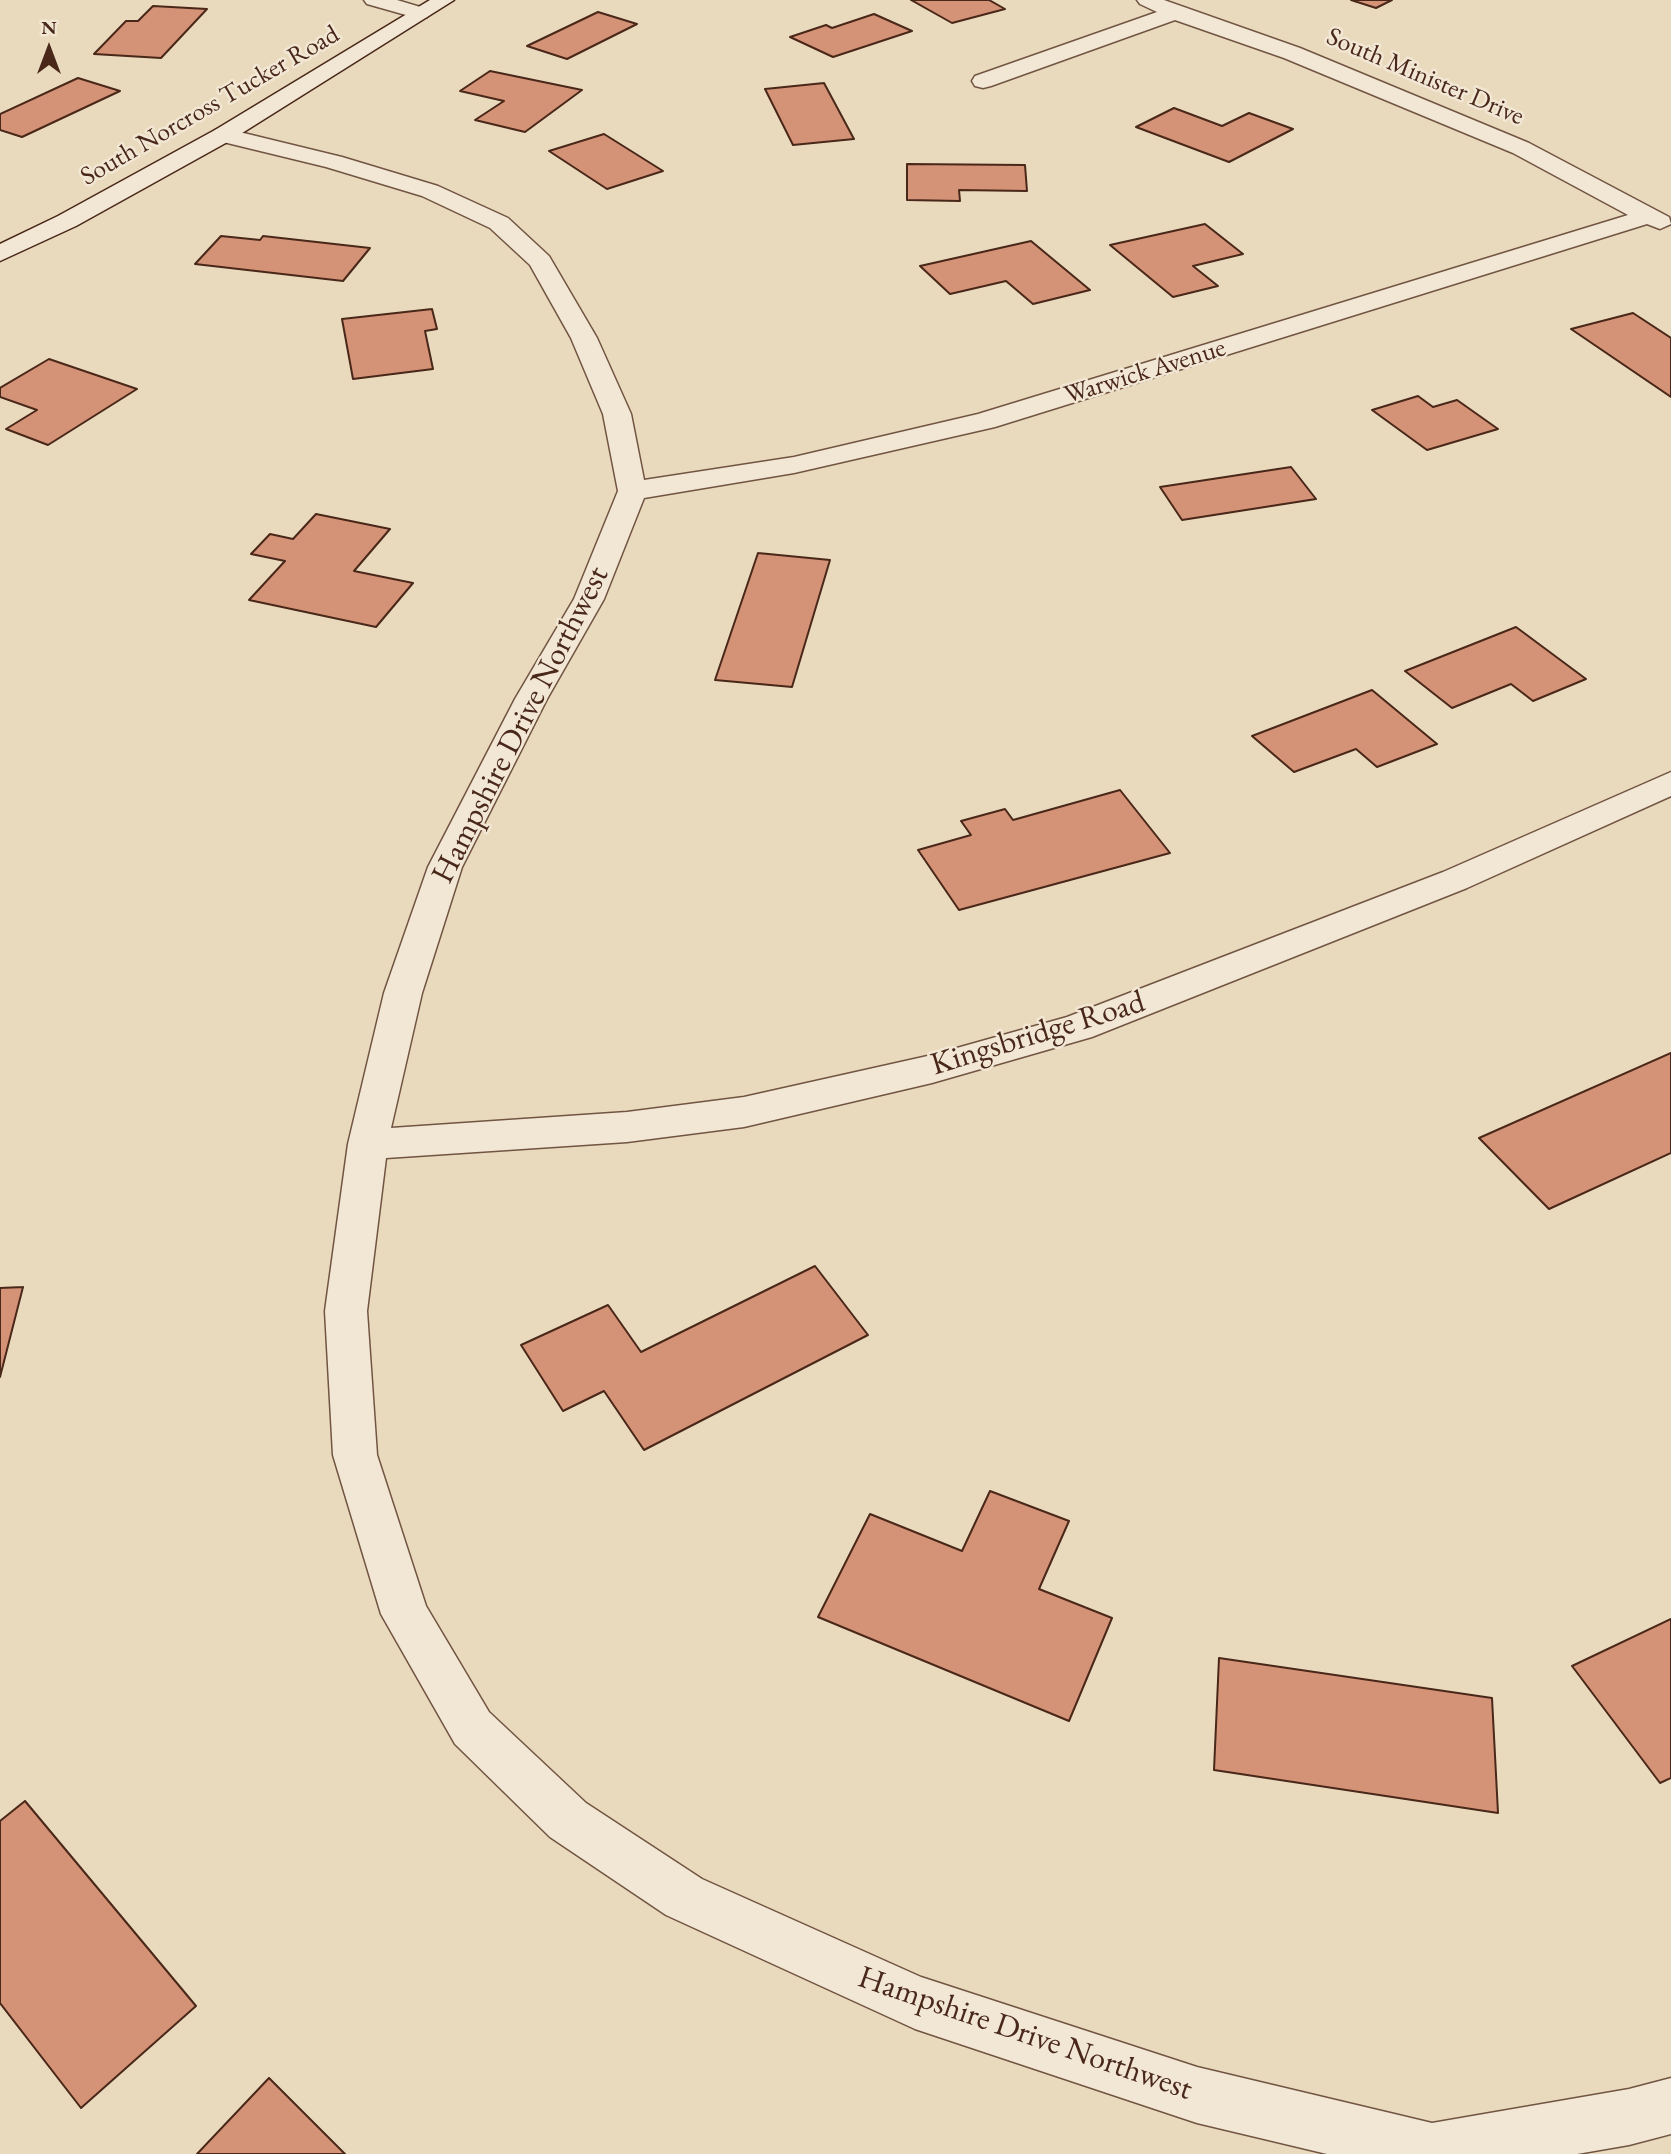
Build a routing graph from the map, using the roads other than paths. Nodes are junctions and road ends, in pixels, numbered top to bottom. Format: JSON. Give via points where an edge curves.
{"nodes":[{"id":1,"x":374,"y":0,"type":"edge"},
{"id":2,"x":444,"y":0,"type":"edge"},
{"id":3,"x":1147,"y":0,"type":"edge"},
{"id":4,"x":420,"y":13,"type":"junction"},
{"id":5,"x":1175,"y":13,"type":"junction"},
{"id":6,"x":983,"y":81,"type":"dead end"},
{"id":7,"x":223,"y":135,"type":"junction"},
{"id":8,"x":1660,"y":222,"type":"edge"},
{"id":9,"x":0,"y":254,"type":"edge"},
{"id":10,"x":632,"y":491,"type":"junction"},
{"id":11,"x":1671,"y":783,"type":"edge"},
{"id":12,"x":368,"y":1144,"type":"junction"},
{"id":13,"x":1671,"y":2106,"type":"edge"}],
"edges":[{"from":1,"to":4,"type":"street"},
{"from":2,"to":4,"type":"street","name":"South Norcross Tucker Road"},
{"from":3,"to":5,"type":"street","name":"South Minister Drive"},
{"from":4,"to":7,"type":"street","name":"South Norcross Tucker Road"},
{"from":5,"to":6,"type":"street"},
{"from":5,"to":8,"type":"street","name":"South Minister Drive","via":[[1293,53],[1521,148]]},
{"from":7,"to":9,"type":"street","name":"South Norcross Tucker Road"},
{"from":7,"to":10,"type":"street","via":[[430,191],[499,223],[540,261],[584,338],[617,414]]},
{"from":8,"to":10,"type":"street","name":"Warwick Avenue","via":[[985,421],[793,465]]},
{"from":10,"to":12,"type":"street","name":"Hampshire Drive Northwest","via":[[589,599],[531,699],[445,867],[403,993]]},
{"from":11,"to":12,"type":"street","name":"Kingsbridge Road","via":[[1455,880],[1079,1027],[932,1069],[731,1113],[627,1127]]},
{"from":12,"to":13,"type":"street","name":"Hampshire Drive Northwest","via":[[346,1311],[355,1455],[405,1614],[471,1728],[568,1820],[684,1897],[915,2002],[1198,2095],[1432,2151]]}]}
